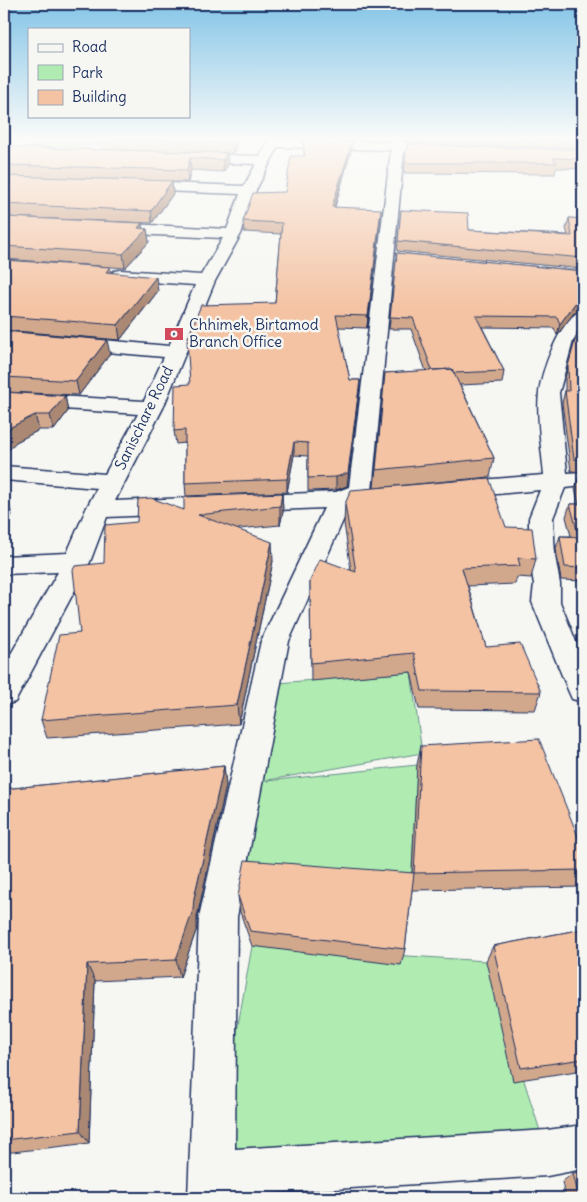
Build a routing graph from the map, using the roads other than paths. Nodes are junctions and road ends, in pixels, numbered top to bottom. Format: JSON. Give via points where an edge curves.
{"nodes":[{"id":1,"x":247,"y":195,"type":"edge"},
{"id":2,"x":396,"y":195,"type":"edge"},
{"id":3,"x":98,"y":228,"type":"edge"},
{"id":4,"x":234,"y":234,"type":"junction"},
{"id":5,"x":100,"y":273,"type":"edge"},
{"id":6,"x":206,"y":281,"type":"junction"},
{"id":7,"x":583,"y":316,"type":"edge"},
{"id":8,"x":4,"y":337,"type":"edge"},
{"id":9,"x":175,"y":352,"type":"junction"},
{"id":10,"x":4,"y":399,"type":"edge"},
{"id":11,"x":152,"y":408,"type":"junction"},
{"id":12,"x":4,"y":472,"type":"edge"},
{"id":13,"x":583,"y":480,"type":"edge"},
{"id":14,"x":556,"y":481,"type":"junction"},
{"id":15,"x":429,"y":492,"type":"edge"},
{"id":16,"x":105,"y":496,"type":"junction"},
{"id":17,"x":380,"y":497,"type":"edge"},
{"id":18,"x":340,"y":500,"type":"junction"},
{"id":19,"x":77,"y":562,"type":"junction"},
{"id":20,"x":4,"y":565,"type":"edge"},
{"id":21,"x":583,"y":690,"type":"edge"},
{"id":22,"x":4,"y":692,"type":"edge"},
{"id":23,"x":583,"y":1147,"type":"edge"},
{"id":24,"x":212,"y":1185,"type":"edge"}],
"edges":[{"from":1,"to":4,"type":"street","name":"Sanischare Road"},
{"from":2,"to":18,"type":"street","via":[[393,258],[360,491]]},
{"from":3,"to":4,"type":"street"},
{"from":4,"to":6,"type":"street","name":"Sanischare Road"},
{"from":5,"to":6,"type":"street"},
{"from":6,"to":9,"type":"street","name":"Sanischare Road"},
{"from":7,"to":14,"type":"street","via":[[564,341],[549,393]]},
{"from":8,"to":9,"type":"street"},
{"from":9,"to":11,"type":"street","name":"Sanischare Road"},
{"from":10,"to":11,"type":"street"},
{"from":11,"to":16,"type":"street","name":"Sanischare Road"},
{"from":12,"to":16,"type":"street"},
{"from":13,"to":14,"type":"street"},
{"from":14,"to":15,"type":"street"},
{"from":14,"to":21,"type":"street","via":[[541,518],[546,602]]},
{"from":16,"to":18,"type":"street"},
{"from":16,"to":19,"type":"street","name":"Sanischare Road"},
{"from":17,"to":18,"type":"street"},
{"from":18,"to":24,"type":"street","via":[[275,641],[218,917]]},
{"from":19,"to":20,"type":"street"},
{"from":19,"to":22,"type":"street","name":"Sanischare Road"},
{"from":23,"to":24,"type":"street"}]}
